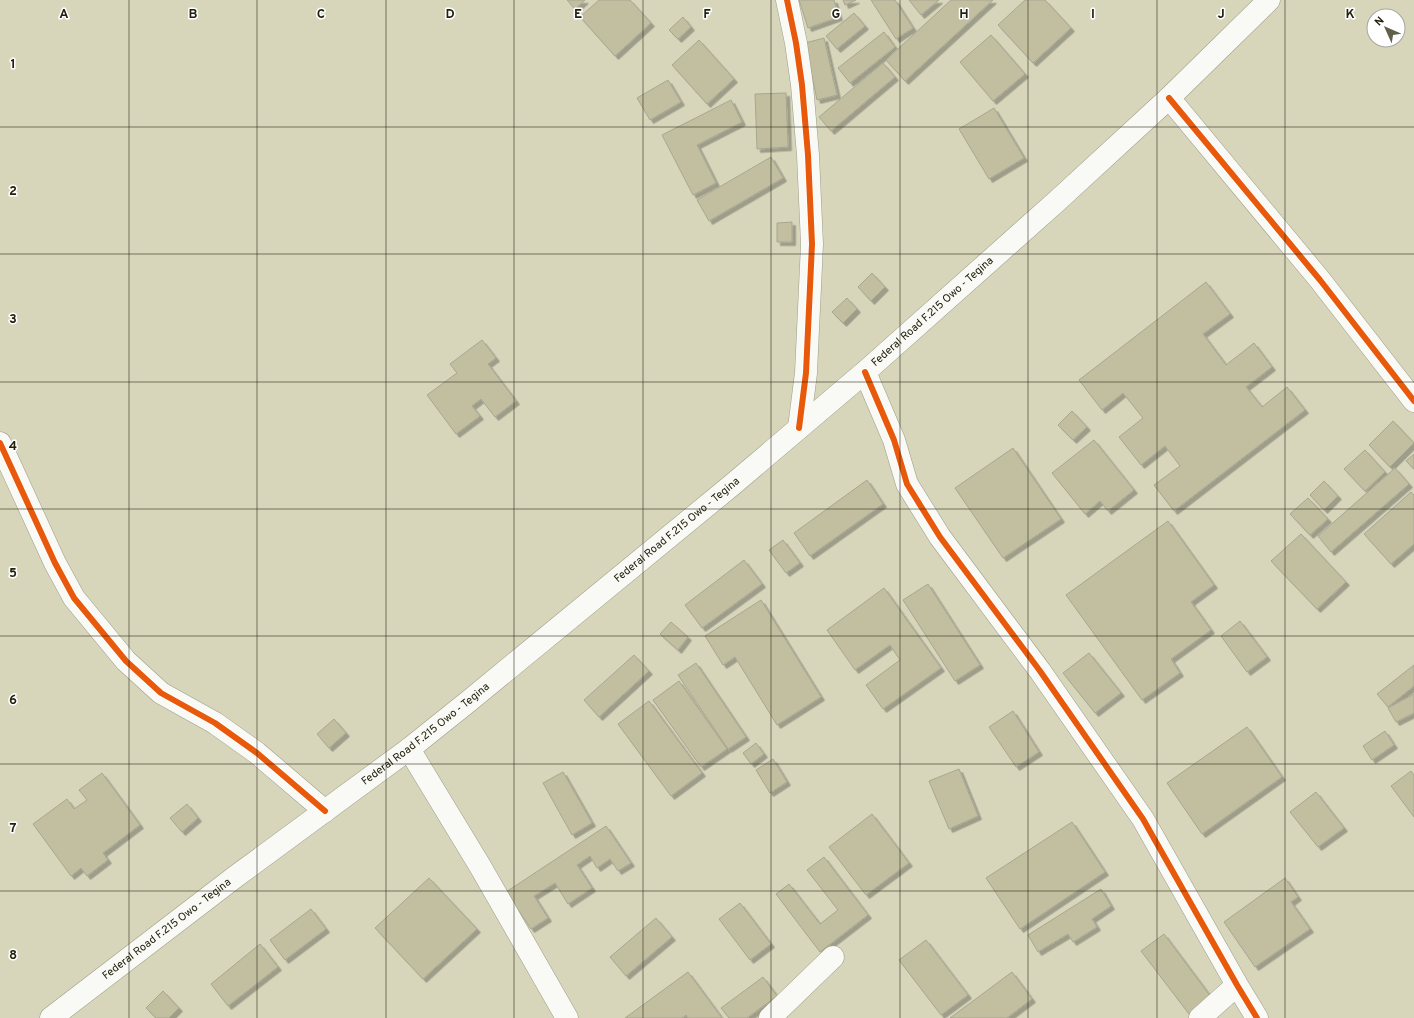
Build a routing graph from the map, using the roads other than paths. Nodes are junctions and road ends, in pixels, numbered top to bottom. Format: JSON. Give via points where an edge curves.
{"nodes":[{"id":1,"x":787,"y":0,"type":"edge"},
{"id":2,"x":1269,"y":0,"type":"edge"},
{"id":3,"x":1169,"y":98,"type":"junction"},
{"id":4,"x":865,"y":372,"type":"junction"},
{"id":5,"x":1414,"y":401,"type":"edge"},
{"id":6,"x":799,"y":428,"type":"junction"},
{"id":7,"x":0,"y":443,"type":"edge"},
{"id":8,"x":409,"y":748,"type":"junction"},
{"id":9,"x":325,"y":811,"type":"junction"},
{"id":10,"x":833,"y":957,"type":"dead end"},
{"id":11,"x":1237,"y":986,"type":"junction"},
{"id":12,"x":51,"y":1018,"type":"edge"},
{"id":13,"x":567,"y":1018,"type":"edge"},
{"id":14,"x":770,"y":1018,"type":"edge"},
{"id":15,"x":1200,"y":1018,"type":"edge"},
{"id":16,"x":1257,"y":1018,"type":"edge"}],
"edges":[{"from":1,"to":6,"type":"street","via":[[802,85],[812,244],[806,373]]},
{"from":2,"to":3,"type":"street","name":"Federal Road F.215 Owo - Tegina"},
{"from":3,"to":4,"type":"street","name":"Federal Road F.215 Owo - Tegina"},
{"from":3,"to":5,"type":"street","via":[[1320,280]]},
{"from":4,"to":6,"type":"street","name":"Federal Road F.215 Owo - Tegina"},
{"from":4,"to":11,"type":"street","via":[[894,440],[907,484],[940,537],[1040,670],[1143,819]]},
{"from":6,"to":8,"type":"street","name":"Federal Road F.215 Owo - Tegina"},
{"from":7,"to":9,"type":"street","via":[[55,564],[74,598],[126,661],[161,693],[215,723],[257,753]]},
{"from":8,"to":9,"type":"street","name":"Federal Road F.215 Owo - Tegina"},
{"from":8,"to":13,"type":"street"},
{"from":9,"to":12,"type":"street","name":"Federal Road F.215 Owo - Tegina"},
{"from":10,"to":14,"type":"street"},
{"from":11,"to":15,"type":"street"},
{"from":11,"to":16,"type":"street"}]}
